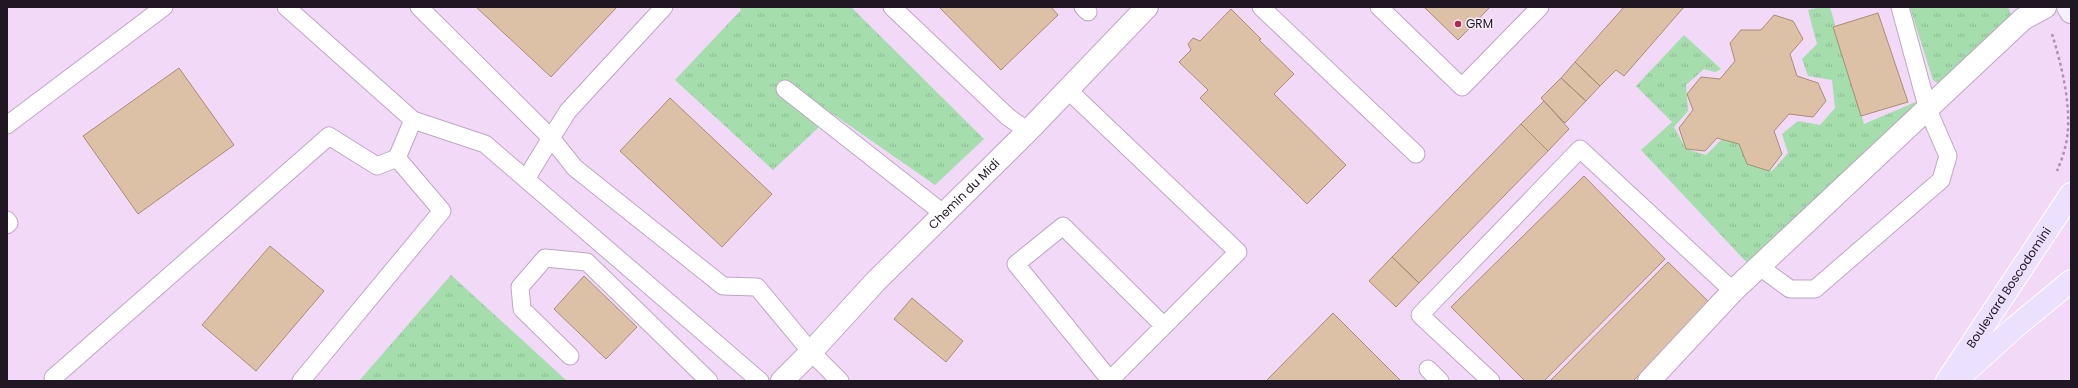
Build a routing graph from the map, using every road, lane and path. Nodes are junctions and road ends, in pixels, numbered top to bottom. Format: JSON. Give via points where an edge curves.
{"nodes":[{"id":1,"x":164,"y":7,"type":"edge"},
{"id":2,"x":286,"y":7,"type":"edge"},
{"id":3,"x":419,"y":7,"type":"edge"},
{"id":4,"x":664,"y":7,"type":"edge"},
{"id":5,"x":892,"y":7,"type":"edge"},
{"id":6,"x":1147,"y":7,"type":"edge"},
{"id":7,"x":1260,"y":7,"type":"edge"},
{"id":8,"x":1379,"y":7,"type":"edge"},
{"id":9,"x":1540,"y":7,"type":"edge"},
{"id":10,"x":1900,"y":7,"type":"edge"},
{"id":11,"x":2068,"y":7,"type":"edge"},
{"id":12,"x":2044,"y":8,"type":"edge"},
{"id":13,"x":2071,"y":12,"type":"edge"},
{"id":14,"x":785,"y":90,"type":"dead end"},
{"id":15,"x":1068,"y":90,"type":"junction"},
{"id":16,"x":1928,"y":110,"type":"junction"},
{"id":17,"x":413,"y":120,"type":"junction"},
{"id":18,"x":7,"y":125,"type":"edge"},
{"id":19,"x":1028,"y":131,"type":"junction"},
{"id":20,"x":551,"y":138,"type":"junction"},
{"id":21,"x":1416,"y":154,"type":"dead end"},
{"id":22,"x":398,"y":158,"type":"junction"},
{"id":23,"x":2056,"y":173,"type":"dead end"},
{"id":24,"x":526,"y":179,"type":"junction"},
{"id":25,"x":2071,"y":194,"type":"edge"},
{"id":26,"x":944,"y":214,"type":"junction"},
{"id":27,"x":7,"y":220,"type":"edge"},
{"id":28,"x":7,"y":224,"type":"edge"},
{"id":29,"x":1760,"y":267,"type":"junction"},
{"id":30,"x":2071,"y":281,"type":"edge"},
{"id":31,"x":1733,"y":291,"type":"junction"},
{"id":32,"x":1164,"y":325,"type":"junction"},
{"id":33,"x":811,"y":352,"type":"junction"},
{"id":34,"x":570,"y":356,"type":"dead end"},
{"id":35,"x":1428,"y":369,"type":"dead end"},
{"id":36,"x":56,"y":381,"type":"edge"},
{"id":37,"x":301,"y":381,"type":"edge"},
{"id":38,"x":709,"y":381,"type":"edge"},
{"id":39,"x":760,"y":381,"type":"edge"},
{"id":40,"x":782,"y":381,"type":"edge"},
{"id":41,"x":840,"y":381,"type":"edge"},
{"id":42,"x":1440,"y":381,"type":"edge"},
{"id":43,"x":1491,"y":381,"type":"edge"},
{"id":44,"x":1649,"y":381,"type":"edge"},
{"id":45,"x":1947,"y":381,"type":"edge"},
{"id":46,"x":1955,"y":381,"type":"edge"}],
"edges":[{"from":1,"to":18,"type":"lane"},
{"from":2,"to":17,"type":"lane"},
{"from":3,"to":20,"type":"lane"},
{"from":4,"to":20,"type":"lane","via":[[568,111]]},
{"from":5,"to":19,"type":"lane","via":[[1008,117]]},
{"from":6,"to":15,"type":"street","name":"Chemin du Midi"},
{"from":7,"to":21,"type":"lane"},
{"from":8,"to":9,"type":"lane","via":[[1462,87]]},
{"from":10,"to":16,"type":"lane"},
{"from":11,"to":13,"type":"main road"},
{"from":12,"to":16,"type":"street","via":[[2023,19]]},
{"from":12,"to":23,"type":"path","via":[[2060,62],[2068,110],[2066,147]]},
{"from":14,"to":26,"type":"lane"},
{"from":15,"to":19,"type":"street","name":"Chemin du Midi"},
{"from":15,"to":32,"type":"lane","via":[[1238,252]]},
{"from":16,"to":29,"type":"street"},
{"from":16,"to":29,"type":"lane","via":[[1948,156],[1941,180],[1815,289],[1790,289]]},
{"from":17,"to":22,"type":"lane"},
{"from":17,"to":24,"type":"lane","via":[[485,144]]},
{"from":19,"to":26,"type":"street","name":"Chemin du Midi"},
{"from":20,"to":24,"type":"lane"},
{"from":20,"to":33,"type":"lane","via":[[575,168],[723,286],[757,287]]},
{"from":22,"to":36,"type":"lane","via":[[377,166],[329,136],[52,378]]},
{"from":22,"to":37,"type":"lane","via":[[442,211]]},
{"from":24,"to":39,"type":"lane"},
{"from":25,"to":45,"type":"main road","name":"Boulevard Boscodomini"},
{"from":26,"to":33,"type":"street","name":"Chemin du Midi","via":[[876,280]]},
{"from":27,"to":28,"type":"lane"},
{"from":29,"to":31,"type":"street"},
{"from":30,"to":46,"type":"main road","name":"Boulevard Boscodomini"},
{"from":31,"to":43,"type":"lane","via":[[1580,149],[1420,315]]},
{"from":31,"to":44,"type":"street"},
{"from":32,"to":32,"type":"lane","via":[[1110,380],[1016,264],[1063,226]]},
{"from":33,"to":40,"type":"street","name":"Chemin du Midi"},
{"from":33,"to":41,"type":"lane"},
{"from":34,"to":38,"type":"lane","via":[[522,309],[520,287],[545,258],[587,262]]},
{"from":35,"to":42,"type":"lane"}]}
